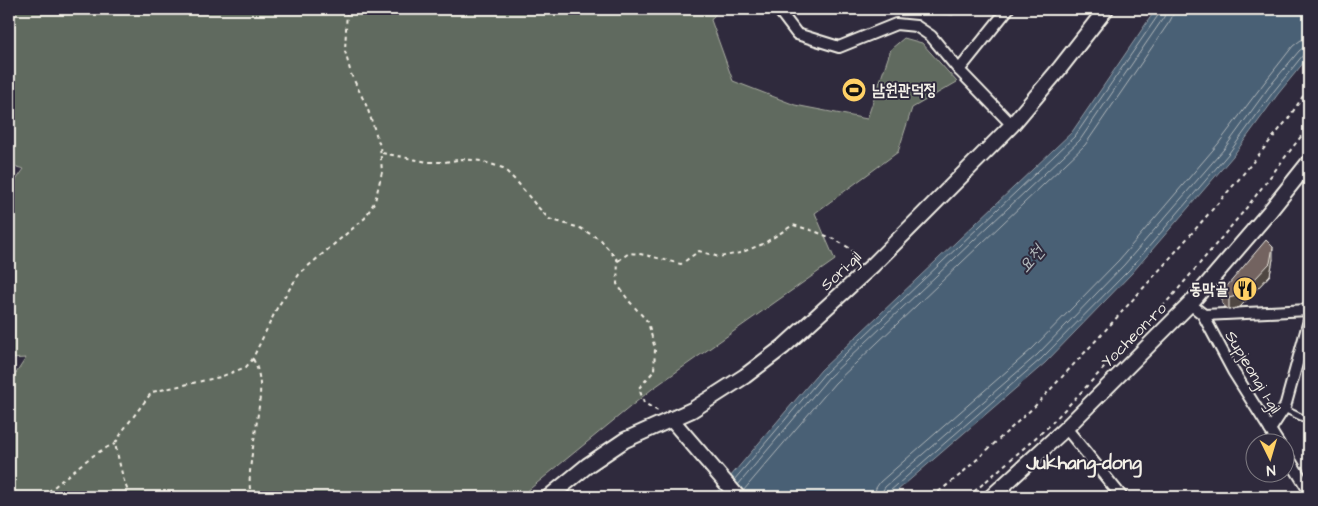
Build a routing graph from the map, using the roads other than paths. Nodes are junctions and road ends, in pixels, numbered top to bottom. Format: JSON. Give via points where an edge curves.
{"nodes":[{"id":1,"x":778,"y":9,"type":"edge"},
{"id":2,"x":1008,"y":9,"type":"edge"},
{"id":3,"x":1106,"y":9,"type":"edge"},
{"id":4,"x":959,"y":70,"type":"junction"},
{"id":5,"x":1012,"y":125,"type":"junction"},
{"id":6,"x":1309,"y":162,"type":"edge"},
{"id":7,"x":1190,"y":304,"type":"junction"},
{"id":8,"x":1309,"y":310,"type":"edge"},
{"id":9,"x":1203,"y":315,"type":"junction"},
{"id":10,"x":1309,"y":320,"type":"edge"},
{"id":11,"x":1284,"y":409,"type":"junction"},
{"id":12,"x":671,"y":419,"type":"junction"},
{"id":13,"x":1309,"y":423,"type":"edge"},
{"id":14,"x":1066,"y":428,"type":"junction"},
{"id":15,"x":1270,"y":430,"type":"junction"},
{"id":16,"x":1273,"y":434,"type":"edge"},
{"id":17,"x":1296,"y":470,"type":"edge"},
{"id":18,"x":1309,"y":491,"type":"edge"},
{"id":19,"x":549,"y":497,"type":"edge"},
{"id":20,"x":738,"y":497,"type":"edge"},
{"id":21,"x":991,"y":497,"type":"edge"},
{"id":22,"x":1122,"y":497,"type":"edge"}],
"edges":[{"from":1,"to":4,"type":"street","via":[[796,34],[839,47],[896,24],[916,26],[931,36]]},
{"from":2,"to":4,"type":"street"},
{"from":3,"to":5,"type":"main road","name":"Sori-gil"},
{"from":4,"to":5,"type":"street"},
{"from":5,"to":12,"type":"main road","name":"Sori-gil","via":[[867,271],[784,347],[716,395]]},
{"from":6,"to":7,"type":"main road","name":"Yocheon-ro"},
{"from":7,"to":9,"type":"street"},
{"from":7,"to":14,"type":"main road","name":"Yocheon-ro"},
{"from":8,"to":9,"type":"street"},
{"from":9,"to":15,"type":"street","name":"Supjeongi 1-gil"},
{"from":10,"to":11,"type":"street"},
{"from":11,"to":13,"type":"lane"},
{"from":11,"to":15,"type":"street"},
{"from":12,"to":19,"type":"main road","name":"Sori-gil","via":[[625,440]]},
{"from":12,"to":20,"type":"main road"},
{"from":14,"to":21,"type":"main road","name":"Yocheon-ro"},
{"from":14,"to":22,"type":"street"},
{"from":15,"to":16,"type":"street","name":"Supjeongi 1-gil"},
{"from":17,"to":18,"type":"street"}]}
